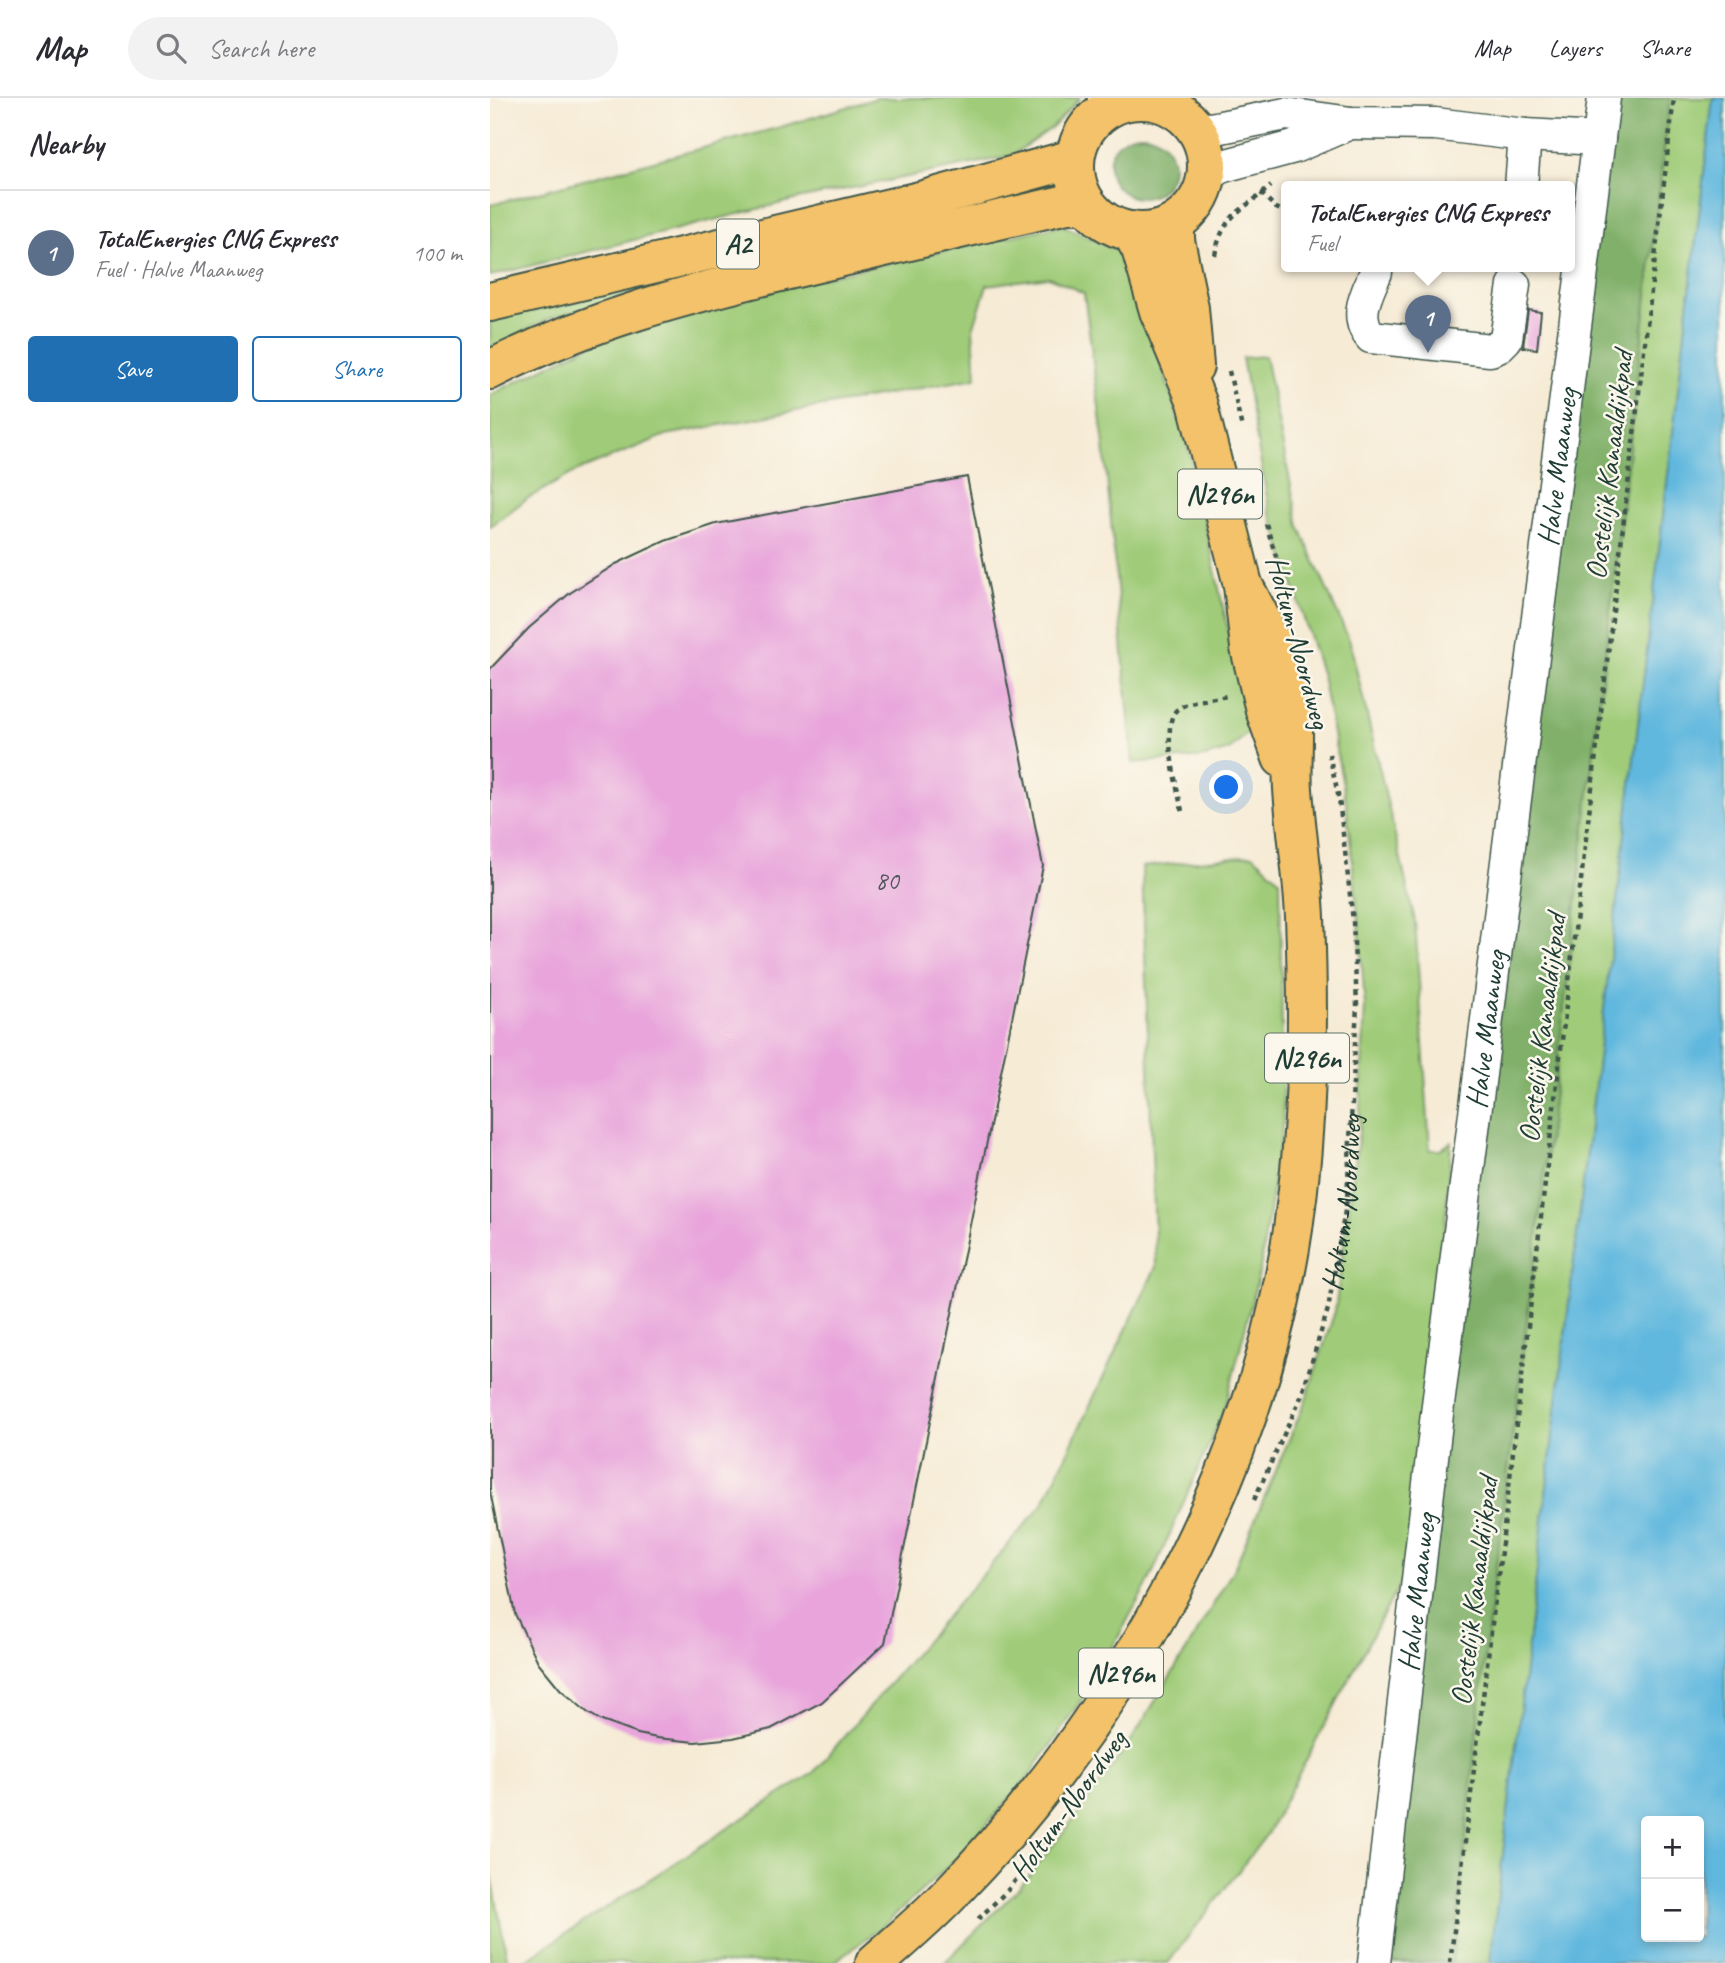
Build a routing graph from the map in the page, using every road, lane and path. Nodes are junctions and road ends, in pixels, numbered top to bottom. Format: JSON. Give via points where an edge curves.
{"nodes":[{"id":1,"x":1604,"y":98,"type":"edge"},
{"id":2,"x":1674,"y":98,"type":"edge"},
{"id":3,"x":1153,"y":99,"type":"edge"},
{"id":4,"x":1105,"y":104,"type":"edge"},
{"id":5,"x":1353,"y":110,"type":"edge"},
{"id":6,"x":1196,"y":128,"type":"junction"},
{"id":7,"x":1525,"y":135,"type":"junction"},
{"id":8,"x":1599,"y":139,"type":"junction"},
{"id":9,"x":1273,"y":152,"type":"junction"},
{"id":10,"x":1073,"y":159,"type":"junction"},
{"id":11,"x":1208,"y":176,"type":"junction"},
{"id":12,"x":1521,"y":181,"type":"edge"},
{"id":13,"x":1261,"y":193,"type":"junction"},
{"id":14,"x":1085,"y":204,"type":"junction"},
{"id":15,"x":1281,"y":210,"type":"edge"},
{"id":16,"x":1175,"y":223,"type":"junction"},
{"id":17,"x":1130,"y":231,"type":"junction"},
{"id":18,"x":1214,"y":259,"type":"dead end"},
{"id":19,"x":1376,"y":272,"type":"dead end"},
{"id":20,"x":1514,"y":285,"type":"dead end"},
{"id":21,"x":490,"y":303,"type":"edge"},
{"id":22,"x":1228,"y":366,"type":"dead end"},
{"id":23,"x":490,"y":370,"type":"edge"},
{"id":24,"x":1197,"y":402,"type":"junction"},
{"id":25,"x":1243,"y":432,"type":"dead end"},
{"id":26,"x":1266,"y":523,"type":"dead end"},
{"id":27,"x":1243,"y":585,"type":"junction"},
{"id":28,"x":1285,"y":586,"type":"dead end"},
{"id":29,"x":1259,"y":688,"type":"junction"},
{"id":30,"x":1327,"y":744,"type":"dead end"},
{"id":31,"x":1293,"y":789,"type":"junction"},
{"id":32,"x":1182,"y":811,"type":"dead end"},
{"id":33,"x":1252,"y":1505,"type":"dead end"},
{"id":34,"x":1052,"y":1835,"type":"dead end"},
{"id":35,"x":969,"y":1927,"type":"dead end"},
{"id":36,"x":875,"y":1963,"type":"edge"},
{"id":37,"x":1374,"y":1963,"type":"edge"},
{"id":38,"x":1450,"y":1963,"type":"edge"}],
"edges":[{"from":1,"to":8,"type":"street","name":"Halve Maanweg"},
{"from":2,"to":38,"type":"path","name":"Oostelijk Kanaaldijkpad"},
{"from":3,"to":4,"type":"main road"},
{"from":3,"to":6,"type":"main road","via":[[1186,116]]},
{"from":4,"to":10,"type":"main road","via":[[1079,141]]},
{"from":5,"to":6,"type":"street","via":[[1286,114]]},
{"from":5,"to":7,"type":"street"},
{"from":5,"to":9,"type":"street","via":[[1294,146]]},
{"from":6,"to":11,"type":"main road"},
{"from":7,"to":8,"type":"street"},
{"from":7,"to":12,"type":"street"},
{"from":8,"to":37,"type":"street","name":"Halve Maanweg","via":[[1438,1405]]},
{"from":9,"to":11,"type":"street","via":[[1223,166]]},
{"from":9,"to":13,"type":"path","via":[[1275,180]]},
{"from":10,"to":14,"type":"main road","via":[[1075,181]]},
{"from":10,"to":21,"type":"main road","number":"A2","via":[[920,201]]},
{"from":11,"to":16,"type":"main road","via":[[1198,201]]},
{"from":13,"to":15,"type":"path"},
{"from":13,"to":18,"type":"path","via":[[1231,216]]},
{"from":14,"to":17,"type":"main road","via":[[1096,216]]},
{"from":14,"to":23,"type":"main road","number":"A2","via":[[1067,204],[673,298],[600,321]]},
{"from":16,"to":17,"type":"main road","via":[[1147,232]]},
{"from":16,"to":24,"type":"main road","name":"Holtum-Noordweg","number":"N296n","via":[[1189,308]]},
{"from":17,"to":24,"type":"main road","name":"Holtum-Noordweg","number":"N296n","via":[[1141,249],[1159,311]]},
{"from":19,"to":20,"type":"street","via":[[1362,306],[1365,330],[1371,337],[1490,350],[1506,339]]},
{"from":22,"to":25,"type":"path"},
{"from":24,"to":27,"type":"main road","name":"Holtum-Noordweg","number":"N296n"},
{"from":26,"to":28,"type":"path","name":"Holtum-Noordweg"},
{"from":27,"to":29,"type":"main road","name":"Holtum-Noordweg","number":"N296n"},
{"from":27,"to":31,"type":"main road","name":"Holtum-Noordweg","number":"N296n","via":[[1272,641],[1291,702]]},
{"from":29,"to":31,"type":"main road","name":"Holtum-Noordweg","number":"N296n"},
{"from":29,"to":32,"type":"path","via":[[1183,706],[1171,716],[1169,735]]},
{"from":30,"to":33,"type":"path","name":"Holtum-Noordweg","via":[[1339,799],[1357,1005],[1347,1199],[1328,1310],[1301,1397]]},
{"from":31,"to":36,"type":"main road","name":"Holtum-Noordweg","number":"N296n","via":[[1303,875],[1307,984],[1303,1148],[1284,1278],[1249,1408],[1223,1480],[1186,1557],[1108,1695],[1062,1762],[992,1848],[947,1898]]},
{"from":34,"to":35,"type":"path","name":"Holtum-Noordweg","via":[[1007,1891]]}]}
